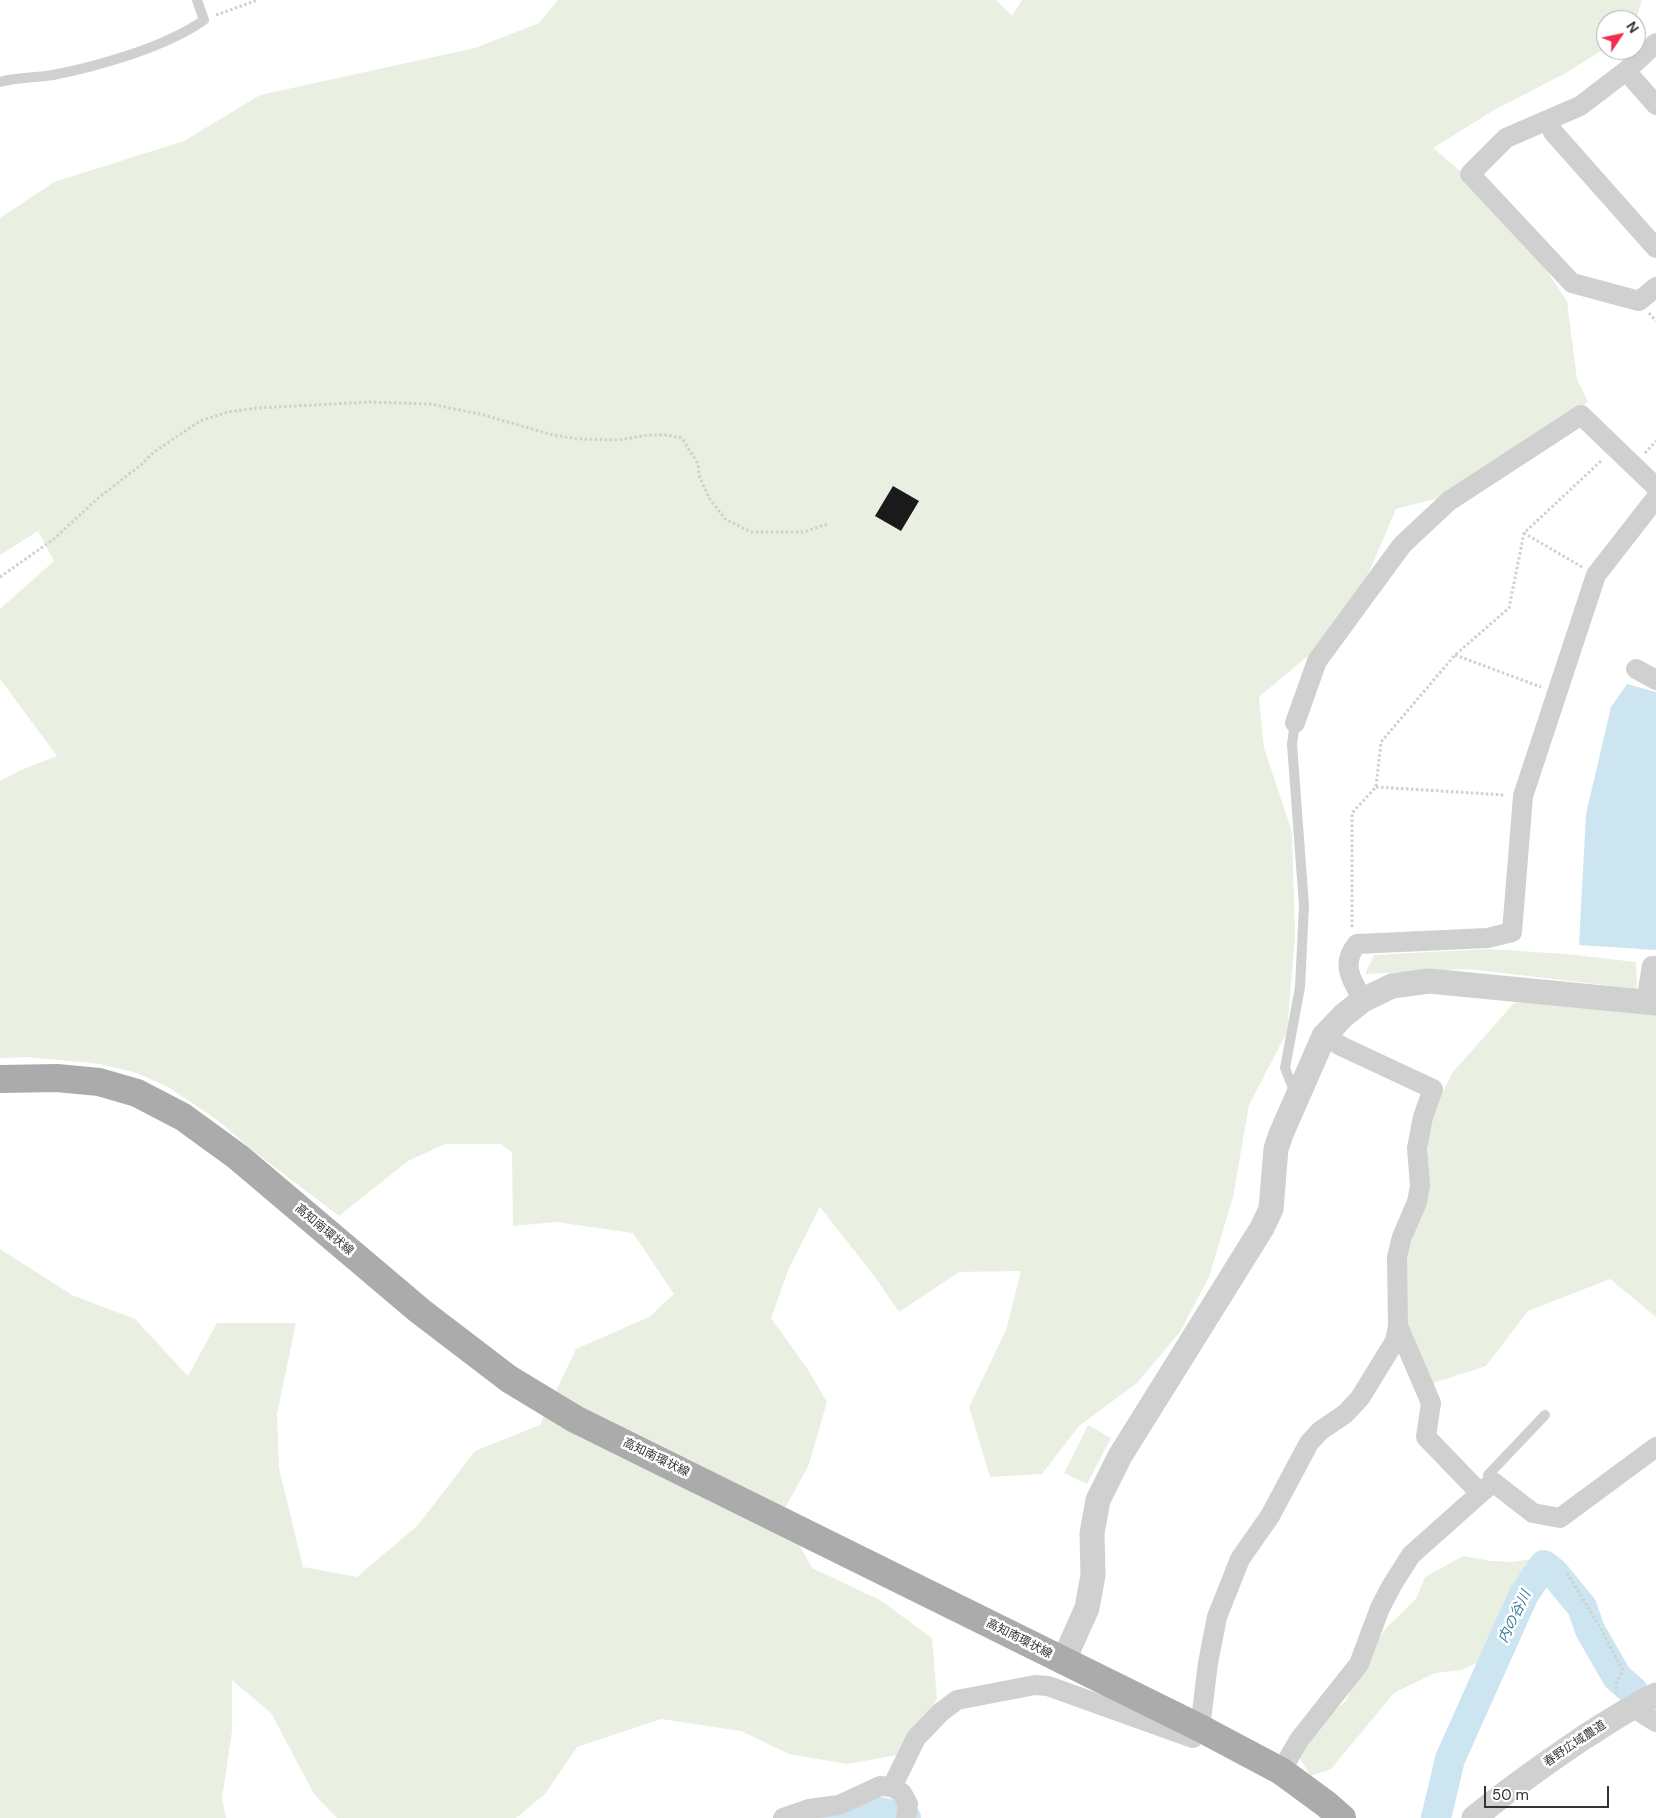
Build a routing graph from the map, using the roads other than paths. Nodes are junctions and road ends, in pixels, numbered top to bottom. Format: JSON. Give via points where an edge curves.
{"nodes":[{"id":1,"x":197,"y":0,"type":"edge"},
{"id":2,"x":1656,"y":43,"type":"edge"},
{"id":3,"x":1626,"y":71,"type":"junction"},
{"id":4,"x":0,"y":82,"type":"edge"},
{"id":5,"x":1656,"y":105,"type":"edge"},
{"id":6,"x":1549,"y":120,"type":"junction"},
{"id":7,"x":1656,"y":248,"type":"edge"},
{"id":8,"x":1656,"y":287,"type":"edge"},
{"id":9,"x":1656,"y":487,"type":"edge"},
{"id":10,"x":1656,"y":498,"type":"edge"},
{"id":11,"x":1636,"y":669,"type":"dead end"},
{"id":12,"x":1656,"y":680,"type":"edge"},
{"id":13,"x":1294,"y":723,"type":"joint"},
{"id":14,"x":1656,"y":966,"type":"edge"},
{"id":15,"x":1363,"y":1000,"type":"junction"},
{"id":16,"x":1651,"y":1002,"type":"edge"},
{"id":17,"x":1324,"y":1036,"type":"junction"},
{"id":18,"x":0,"y":1078,"type":"edge"},
{"id":19,"x":1297,"y":1099,"type":"junction"},
{"id":20,"x":1398,"y":1326,"type":"junction"},
{"id":21,"x":1545,"y":1415,"type":"dead end"},
{"id":22,"x":1656,"y":1447,"type":"edge"},
{"id":23,"x":1487,"y":1487,"type":"junction"},
{"id":24,"x":1063,"y":1662,"type":"junction"},
{"id":25,"x":1656,"y":1695,"type":"edge"},
{"id":26,"x":1632,"y":1706,"type":"junction"},
{"id":27,"x":1656,"y":1722,"type":"edge"},
{"id":28,"x":1200,"y":1728,"type":"junction"},
{"id":29,"x":1281,"y":1771,"type":"junction"},
{"id":30,"x":892,"y":1787,"type":"junction"},
{"id":31,"x":907,"y":1811,"type":"edge"},
{"id":32,"x":783,"y":1818,"type":"edge"},
{"id":33,"x":1342,"y":1818,"type":"edge"},
{"id":34,"x":1474,"y":1818,"type":"edge"}],
"edges":[{"from":1,"to":4,"type":"lane","via":[[204,20],[188,31],[99,65]]},
{"from":2,"to":3,"type":"street"},
{"from":3,"to":5,"type":"street"},
{"from":3,"to":6,"type":"street","via":[[1580,106]]},
{"from":6,"to":7,"type":"street","via":[[1553,132]]},
{"from":6,"to":8,"type":"street","via":[[1506,138],[1470,174],[1572,283],[1639,301]]},
{"from":9,"to":13,"type":"street","via":[[1581,414],[1448,501],[1402,545],[1317,661]]},
{"from":10,"to":15,"type":"street","via":[[1596,574],[1523,796],[1512,932],[1488,938],[1357,944],[1350,952],[1350,977]]},
{"from":11,"to":12,"type":"street"},
{"from":13,"to":19,"type":"lane","via":[[1292,744],[1304,906],[1300,987],[1285,1068]]},
{"from":14,"to":16,"type":"street","via":[[1652,966]]},
{"from":15,"to":16,"type":"street","via":[[1392,986],[1429,981]]},
{"from":15,"to":17,"type":"street"},
{"from":17,"to":19,"type":"street"},
{"from":17,"to":20,"type":"street","via":[[1433,1090],[1417,1148],[1418,1202],[1397,1257]]},
{"from":18,"to":24,"type":"main road","name":"高知南環状線","via":[[99,1082],[137,1093],[183,1118],[238,1157],[420,1311],[509,1379],[575,1419]]},
{"from":19,"to":24,"type":"street","via":[[1276,1149],[1271,1209],[1262,1228],[1120,1456],[1098,1500],[1092,1533],[1093,1575],[1087,1608]]},
{"from":20,"to":23,"type":"street","via":[[1431,1403],[1426,1437]]},
{"from":20,"to":28,"type":"street","via":[[1395,1341],[1360,1398],[1309,1443],[1270,1516],[1240,1559],[1217,1617]]},
{"from":21,"to":23,"type":"lane","via":[[1488,1475]]},
{"from":22,"to":23,"type":"street","via":[[1560,1518],[1534,1513]]},
{"from":23,"to":29,"type":"street","via":[[1411,1554],[1380,1608],[1359,1664],[1299,1740]]},
{"from":24,"to":28,"type":"main road","name":"高知南環状線"},
{"from":25,"to":26,"type":"street","name":"春野広域農道"},
{"from":26,"to":27,"type":"street"},
{"from":26,"to":34,"type":"street","name":"春野広域農道","via":[[1511,1788]]},
{"from":28,"to":29,"type":"main road","name":"高知南環状線"},
{"from":28,"to":30,"type":"street","via":[[1193,1738],[1048,1686],[1035,1685],[957,1700],[916,1738]]},
{"from":29,"to":33,"type":"main road","name":"高知南環状線"},
{"from":30,"to":31,"type":"street","via":[[902,1793]]},
{"from":30,"to":32,"type":"street","via":[[880,1786],[838,1805],[808,1809]]}]}
